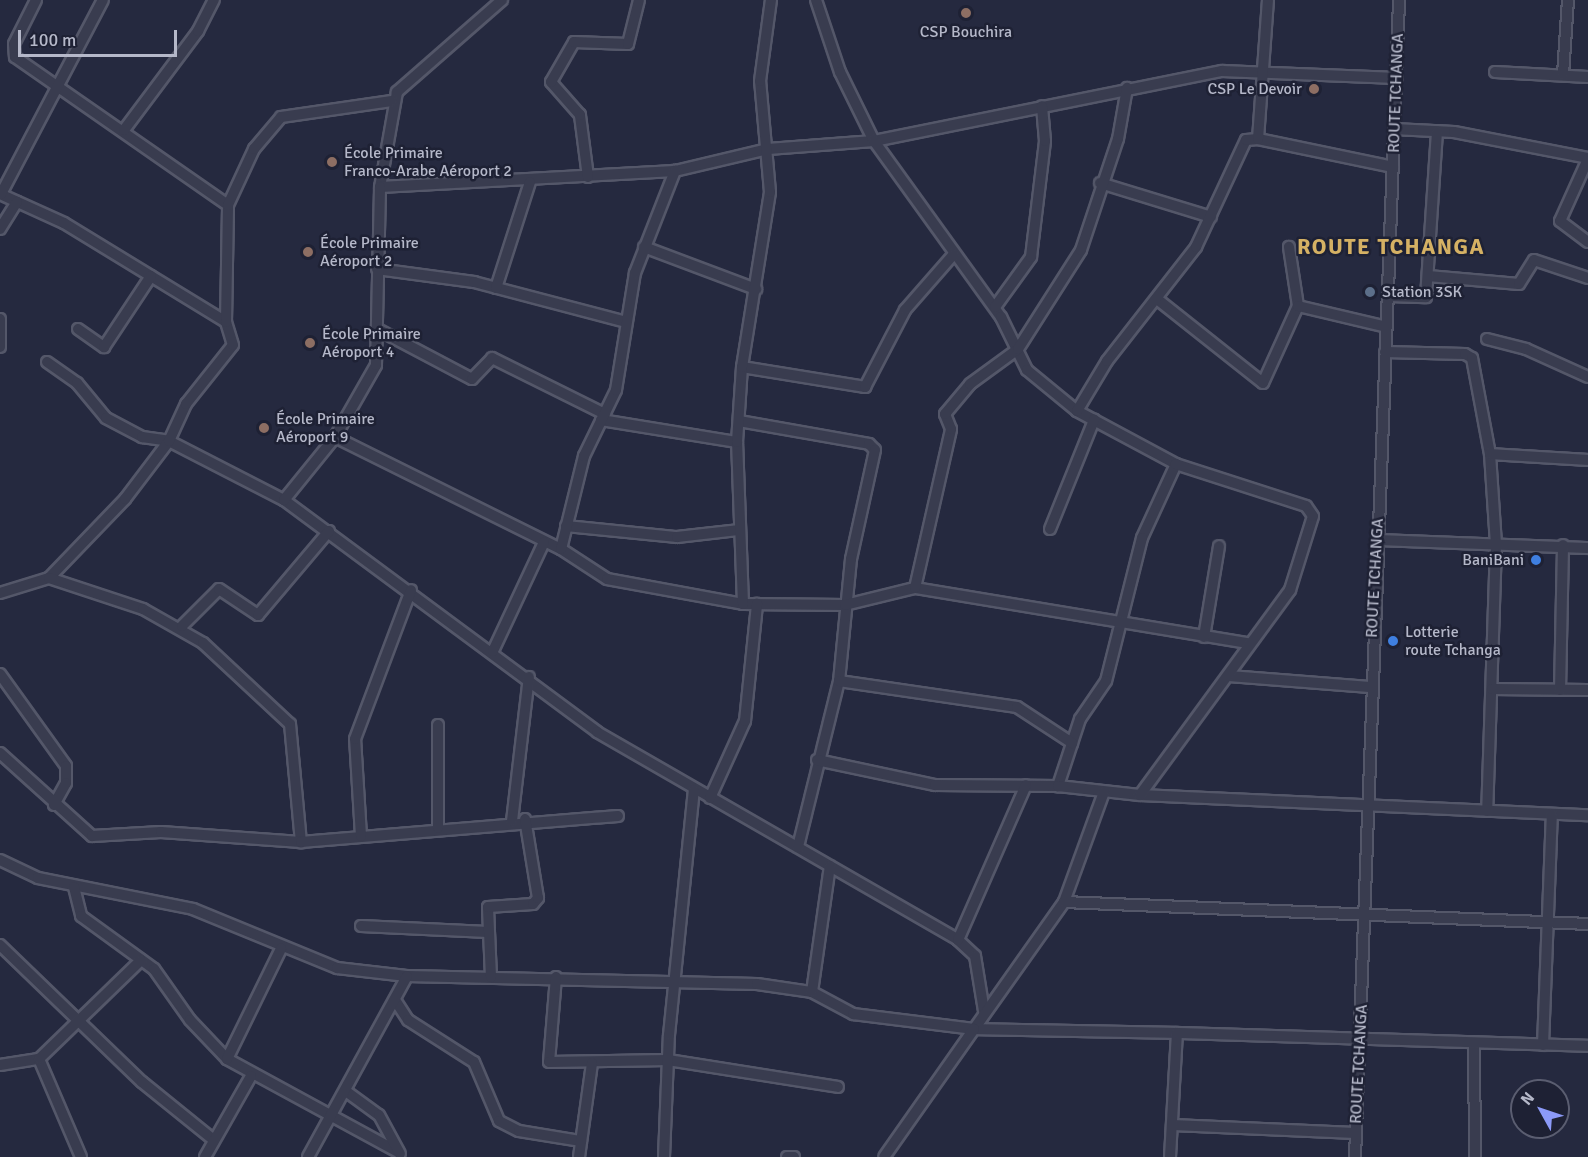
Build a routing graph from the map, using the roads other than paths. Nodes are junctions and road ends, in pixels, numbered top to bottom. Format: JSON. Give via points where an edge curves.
{"nodes":[{"id":1,"x":36,"y":0,"type":"edge"},
{"id":2,"x":103,"y":0,"type":"edge"},
{"id":3,"x":214,"y":0,"type":"edge"},
{"id":4,"x":502,"y":0,"type":"edge"},
{"id":5,"x":639,"y":0,"type":"edge"},
{"id":6,"x":771,"y":0,"type":"edge"},
{"id":7,"x":816,"y":0,"type":"edge"},
{"id":8,"x":1268,"y":0,"type":"edge"},
{"id":9,"x":1399,"y":0,"type":"edge"},
{"id":10,"x":1568,"y":0,"type":"edge"},
{"id":11,"x":1265,"y":71,"type":"junction"},
{"id":12,"x":1495,"y":72,"type":"dead end"},
{"id":13,"x":1563,"y":75,"type":"junction"},
{"id":14,"x":1588,"y":77,"type":"edge"},
{"id":15,"x":1397,"y":78,"type":"junction"},
{"id":16,"x":57,"y":88,"type":"junction"},
{"id":17,"x":1127,"y":88,"type":"junction"},
{"id":18,"x":392,"y":100,"type":"junction"},
{"id":19,"x":1042,"y":106,"type":"junction"},
{"id":20,"x":1394,"y":129,"type":"junction"},
{"id":21,"x":124,"y":130,"type":"junction"},
{"id":22,"x":1437,"y":131,"type":"junction"},
{"id":23,"x":1258,"y":140,"type":"junction"},
{"id":24,"x":874,"y":141,"type":"junction"},
{"id":25,"x":768,"y":149,"type":"junction"},
{"id":26,"x":1588,"y":159,"type":"edge"},
{"id":27,"x":1393,"y":167,"type":"junction"},
{"id":28,"x":675,"y":171,"type":"junction"},
{"id":29,"x":588,"y":177,"type":"junction"},
{"id":30,"x":530,"y":182,"type":"junction"},
{"id":31,"x":1100,"y":183,"type":"junction"},
{"id":32,"x":380,"y":188,"type":"junction"},
{"id":33,"x":1,"y":194,"type":"edge"},
{"id":34,"x":17,"y":202,"type":"junction"},
{"id":35,"x":228,"y":205,"type":"junction"},
{"id":36,"x":1211,"y":217,"type":"junction"},
{"id":37,"x":0,"y":230,"type":"edge"},
{"id":38,"x":1588,"y":242,"type":"edge"},
{"id":39,"x":644,"y":247,"type":"junction"},
{"id":40,"x":1289,"y":247,"type":"dead end"},
{"id":41,"x":954,"y":254,"type":"junction"},
{"id":42,"x":377,"y":269,"type":"junction"},
{"id":43,"x":151,"y":276,"type":"junction"},
{"id":44,"x":1428,"y":276,"type":"junction"},
{"id":45,"x":1588,"y":278,"type":"edge"},
{"id":46,"x":496,"y":288,"type":"junction"},
{"id":47,"x":756,"y":289,"type":"junction"},
{"id":48,"x":1390,"y":296,"type":"junction"},
{"id":49,"x":1157,"y":299,"type":"junction"},
{"id":50,"x":1298,"y":306,"type":"junction"},
{"id":51,"x":995,"y":307,"type":"junction"},
{"id":52,"x":0,"y":319,"type":"edge"},
{"id":53,"x":226,"y":322,"type":"junction"},
{"id":54,"x":626,"y":322,"type":"junction"},
{"id":55,"x":1387,"y":327,"type":"junction"},
{"id":56,"x":78,"y":329,"type":"dead end"},
{"id":57,"x":379,"y":330,"type":"junction"},
{"id":58,"x":1487,"y":339,"type":"dead end"},
{"id":59,"x":0,"y":347,"type":"edge"},
{"id":60,"x":1018,"y":349,"type":"junction"},
{"id":61,"x":1385,"y":352,"type":"junction"},
{"id":62,"x":47,"y":362,"type":"dead end"},
{"id":63,"x":742,"y":367,"type":"junction"},
{"id":64,"x":1588,"y":377,"type":"edge"},
{"id":65,"x":1077,"y":411,"type":"junction"},
{"id":66,"x":603,"y":417,"type":"junction"},
{"id":67,"x":1094,"y":420,"type":"junction"},
{"id":68,"x":739,"y":422,"type":"junction"},
{"id":69,"x":335,"y":437,"type":"junction"},
{"id":70,"x":169,"y":441,"type":"junction"},
{"id":71,"x":736,"y":442,"type":"junction"},
{"id":72,"x":1490,"y":454,"type":"junction"},
{"id":73,"x":1588,"y":460,"type":"edge"},
{"id":74,"x":1176,"y":464,"type":"junction"},
{"id":75,"x":284,"y":500,"type":"junction"},
{"id":76,"x":566,"y":526,"type":"junction"},
{"id":77,"x":1050,"y":529,"type":"dead end"},
{"id":78,"x":738,"y":530,"type":"junction"},
{"id":79,"x":329,"y":531,"type":"junction"},
{"id":80,"x":1377,"y":540,"type":"junction"},
{"id":81,"x":544,"y":542,"type":"junction"},
{"id":82,"x":1496,"y":545,"type":"junction"},
{"id":83,"x":1563,"y":545,"type":"junction"},
{"id":84,"x":1219,"y":546,"type":"dead end"},
{"id":85,"x":1588,"y":548,"type":"edge"},
{"id":86,"x":561,"y":549,"type":"junction"},
{"id":87,"x":49,"y":578,"type":"junction"},
{"id":88,"x":915,"y":588,"type":"junction"},
{"id":89,"x":411,"y":590,"type":"junction"},
{"id":90,"x":0,"y":593,"type":"edge"},
{"id":91,"x":743,"y":604,"type":"junction"},
{"id":92,"x":757,"y":604,"type":"junction"},
{"id":93,"x":845,"y":605,"type":"junction"},
{"id":94,"x":1124,"y":619,"type":"junction"},
{"id":95,"x":182,"y":626,"type":"junction"},
{"id":96,"x":1204,"y":637,"type":"junction"},
{"id":97,"x":1247,"y":643,"type":"junction"},
{"id":98,"x":493,"y":651,"type":"junction"},
{"id":99,"x":0,"y":674,"type":"edge"},
{"id":100,"x":1229,"y":676,"type":"junction"},
{"id":101,"x":529,"y":677,"type":"junction"},
{"id":102,"x":839,"y":681,"type":"junction"},
{"id":103,"x":1370,"y":687,"type":"junction"},
{"id":104,"x":1492,"y":689,"type":"junction"},
{"id":105,"x":1560,"y":690,"type":"junction"},
{"id":106,"x":1588,"y":690,"type":"edge"},
{"id":107,"x":438,"y":725,"type":"dead end"},
{"id":108,"x":1072,"y":742,"type":"junction"},
{"id":109,"x":0,"y":753,"type":"edge"},
{"id":110,"x":817,"y":760,"type":"junction"},
{"id":111,"x":1026,"y":785,"type":"junction"},
{"id":112,"x":1058,"y":786,"type":"junction"},
{"id":113,"x":694,"y":790,"type":"junction"},
{"id":114,"x":1104,"y":792,"type":"junction"},
{"id":115,"x":1140,"y":795,"type":"junction"},
{"id":116,"x":710,"y":798,"type":"junction"},
{"id":117,"x":54,"y":805,"type":"junction"},
{"id":118,"x":1367,"y":805,"type":"junction"},
{"id":119,"x":1487,"y":811,"type":"junction"},
{"id":120,"x":1552,"y":814,"type":"junction"},
{"id":121,"x":1588,"y":815,"type":"edge"},
{"id":122,"x":618,"y":816,"type":"dead end"},
{"id":123,"x":525,"y":819,"type":"junction"},
{"id":124,"x":512,"y":822,"type":"junction"},
{"id":125,"x":438,"y":828,"type":"junction"},
{"id":126,"x":361,"y":836,"type":"junction"},
{"id":127,"x":301,"y":842,"type":"junction"},
{"id":128,"x":798,"y":848,"type":"junction"},
{"id":129,"x":0,"y":860,"type":"edge"},
{"id":130,"x":830,"y":867,"type":"junction"},
{"id":131,"x":74,"y":887,"type":"junction"},
{"id":132,"x":1064,"y":902,"type":"junction"},
{"id":133,"x":1365,"y":916,"type":"junction"},
{"id":134,"x":1548,"y":923,"type":"junction"},
{"id":135,"x":1588,"y":924,"type":"edge"},
{"id":136,"x":361,"y":926,"type":"dead end"},
{"id":137,"x":489,"y":932,"type":"junction"},
{"id":138,"x":958,"y":940,"type":"junction"},
{"id":139,"x":0,"y":945,"type":"edge"},
{"id":140,"x":281,"y":949,"type":"junction"},
{"id":141,"x":141,"y":960,"type":"junction"},
{"id":142,"x":407,"y":976,"type":"junction"},
{"id":143,"x":491,"y":976,"type":"junction"},
{"id":144,"x":556,"y":977,"type":"junction"},
{"id":145,"x":678,"y":981,"type":"junction"},
{"id":146,"x":812,"y":992,"type":"junction"},
{"id":147,"x":395,"y":1000,"type":"junction"},
{"id":148,"x":984,"y":1011,"type":"junction"},
{"id":149,"x":80,"y":1024,"type":"junction"},
{"id":150,"x":974,"y":1029,"type":"junction"},
{"id":151,"x":1177,"y":1033,"type":"junction"},
{"id":152,"x":1361,"y":1039,"type":"junction"},
{"id":153,"x":1474,"y":1043,"type":"junction"},
{"id":154,"x":1543,"y":1045,"type":"junction"},
{"id":155,"x":1588,"y":1046,"type":"edge"},
{"id":156,"x":39,"y":1059,"type":"junction"},
{"id":157,"x":227,"y":1059,"type":"junction"},
{"id":158,"x":668,"y":1060,"type":"junction"},
{"id":159,"x":592,"y":1063,"type":"junction"},
{"id":160,"x":0,"y":1065,"type":"edge"},
{"id":161,"x":251,"y":1076,"type":"junction"},
{"id":162,"x":838,"y":1087,"type":"dead end"},
{"id":163,"x":347,"y":1092,"type":"junction"},
{"id":164,"x":332,"y":1118,"type":"junction"},
{"id":165,"x":1172,"y":1125,"type":"junction"},
{"id":166,"x":1356,"y":1133,"type":"junction"},
{"id":167,"x":214,"y":1140,"type":"junction"},
{"id":168,"x":581,"y":1141,"type":"junction"},
{"id":169,"x":400,"y":1154,"type":"edge"},
{"id":170,"x":81,"y":1157,"type":"edge"},
{"id":171,"x":205,"y":1157,"type":"edge"},
{"id":172,"x":308,"y":1157,"type":"edge"},
{"id":173,"x":579,"y":1157,"type":"edge"},
{"id":174,"x":664,"y":1157,"type":"edge"},
{"id":175,"x":787,"y":1157,"type":"edge"},
{"id":176,"x":794,"y":1157,"type":"edge"},
{"id":177,"x":884,"y":1157,"type":"edge"},
{"id":178,"x":1170,"y":1157,"type":"edge"},
{"id":179,"x":1354,"y":1157,"type":"edge"},
{"id":180,"x":1475,"y":1157,"type":"edge"}],
"edges":[{"from":1,"to":16,"type":"street","via":[[12,51]]},
{"from":2,"to":16,"type":"street"},
{"from":3,"to":21,"type":"street","via":[[198,31]]},
{"from":4,"to":18,"type":"street","via":[[402,84]]},
{"from":5,"to":29,"type":"street","via":[[628,44],[574,42],[551,81],[580,116]]},
{"from":6,"to":25,"type":"street","via":[[760,81]]},
{"from":7,"to":24,"type":"street","via":[[840,72]]},
{"from":8,"to":11,"type":"street"},
{"from":9,"to":15,"type":"street","name":"ROUTE TCHANGA"},
{"from":10,"to":13,"type":"street"},
{"from":11,"to":15,"type":"street"},
{"from":11,"to":17,"type":"street","via":[[1222,71]]},
{"from":11,"to":23,"type":"street"},
{"from":12,"to":13,"type":"street"},
{"from":13,"to":14,"type":"street"},
{"from":15,"to":20,"type":"street","name":"ROUTE TCHANGA"},
{"from":16,"to":21,"type":"street"},
{"from":16,"to":33,"type":"street"},
{"from":17,"to":19,"type":"street"},
{"from":17,"to":31,"type":"street","via":[[1118,139]]},
{"from":18,"to":32,"type":"street"},
{"from":18,"to":35,"type":"street","via":[[281,117],[254,149]]},
{"from":19,"to":24,"type":"street"},
{"from":19,"to":51,"type":"street","via":[[1045,141],[1031,257]]},
{"from":20,"to":22,"type":"street"},
{"from":20,"to":27,"type":"street","name":"ROUTE TCHANGA"},
{"from":21,"to":35,"type":"street"},
{"from":22,"to":26,"type":"street"},
{"from":22,"to":44,"type":"street"},
{"from":23,"to":27,"type":"street"},
{"from":23,"to":36,"type":"street","via":[[1246,140]]},
{"from":24,"to":25,"type":"street"},
{"from":24,"to":41,"type":"street"},
{"from":25,"to":28,"type":"street"},
{"from":25,"to":47,"type":"street","via":[[770,192]]},
{"from":26,"to":38,"type":"street","via":[[1560,221]]},
{"from":27,"to":48,"type":"street","name":"ROUTE TCHANGA"},
{"from":28,"to":29,"type":"street"},
{"from":28,"to":39,"type":"street"},
{"from":29,"to":30,"type":"street"},
{"from":30,"to":32,"type":"street"},
{"from":30,"to":46,"type":"street"},
{"from":31,"to":36,"type":"street"},
{"from":31,"to":60,"type":"street","via":[[1081,250]]},
{"from":32,"to":42,"type":"street"},
{"from":33,"to":34,"type":"street"},
{"from":34,"to":37,"type":"street"},
{"from":34,"to":43,"type":"street"},
{"from":35,"to":53,"type":"street"},
{"from":36,"to":49,"type":"street"},
{"from":39,"to":47,"type":"street"},
{"from":39,"to":54,"type":"street"},
{"from":40,"to":50,"type":"street"},
{"from":41,"to":51,"type":"street"},
{"from":41,"to":63,"type":"street","via":[[905,310],[865,387]]},
{"from":42,"to":46,"type":"street"},
{"from":42,"to":57,"type":"street"},
{"from":43,"to":53,"type":"street"},
{"from":43,"to":56,"type":"street","via":[[104,347]]},
{"from":44,"to":45,"type":"street","via":[[1519,284],[1534,260]]},
{"from":44,"to":48,"type":"street","via":[[1425,299]]},
{"from":46,"to":54,"type":"street"},
{"from":47,"to":63,"type":"street"},
{"from":48,"to":55,"type":"street","name":"ROUTE TCHANGA"},
{"from":49,"to":50,"type":"street","via":[[1263,382]]},
{"from":49,"to":65,"type":"street","via":[[1107,361]]},
{"from":50,"to":55,"type":"street"},
{"from":51,"to":60,"type":"street"},
{"from":52,"to":59,"type":"street"},
{"from":53,"to":70,"type":"street","via":[[233,345],[186,404]]},
{"from":54,"to":66,"type":"street","via":[[621,372]]},
{"from":55,"to":61,"type":"street","name":"ROUTE TCHANGA"},
{"from":57,"to":66,"type":"street","via":[[472,379],[492,358]]},
{"from":57,"to":69,"type":"street","via":[[370,385]]},
{"from":58,"to":64,"type":"street","via":[[1526,349]]},
{"from":60,"to":65,"type":"street","via":[[1033,378]]},
{"from":60,"to":88,"type":"street","via":[[970,384],[945,414],[951,429]]},
{"from":61,"to":72,"type":"street","via":[[1470,356]]},
{"from":61,"to":80,"type":"street","name":"ROUTE TCHANGA"},
{"from":62,"to":70,"type":"street","via":[[77,383],[106,418],[142,437]]},
{"from":63,"to":68,"type":"street"},
{"from":65,"to":67,"type":"street"},
{"from":66,"to":71,"type":"street"},
{"from":66,"to":76,"type":"street","via":[[577,479]]},
{"from":67,"to":74,"type":"street"},
{"from":67,"to":77,"type":"street"},
{"from":68,"to":71,"type":"street"},
{"from":68,"to":93,"type":"street","via":[[874,447]]},
{"from":69,"to":75,"type":"street"},
{"from":69,"to":81,"type":"street"},
{"from":70,"to":75,"type":"street"},
{"from":70,"to":87,"type":"street","via":[[125,499]]},
{"from":71,"to":78,"type":"street"},
{"from":72,"to":73,"type":"street"},
{"from":72,"to":82,"type":"street"},
{"from":74,"to":94,"type":"street","via":[[1142,538]]},
{"from":74,"to":97,"type":"street","via":[[1312,511],[1295,580]]},
{"from":75,"to":79,"type":"street"},
{"from":76,"to":78,"type":"street","via":[[677,537]]},
{"from":76,"to":86,"type":"street"},
{"from":78,"to":91,"type":"street"},
{"from":79,"to":89,"type":"street"},
{"from":79,"to":95,"type":"street","via":[[258,615],[219,589]]},
{"from":80,"to":82,"type":"street"},
{"from":80,"to":103,"type":"street","name":"ROUTE TCHANGA"},
{"from":81,"to":86,"type":"street"},
{"from":81,"to":98,"type":"street"},
{"from":82,"to":83,"type":"street"},
{"from":82,"to":104,"type":"street"},
{"from":83,"to":85,"type":"street"},
{"from":83,"to":105,"type":"street"},
{"from":84,"to":96,"type":"street"},
{"from":86,"to":91,"type":"street","via":[[607,579]]},
{"from":87,"to":90,"type":"street"},
{"from":87,"to":95,"type":"street","via":[[97,590]]},
{"from":88,"to":93,"type":"street"},
{"from":88,"to":94,"type":"street"},
{"from":89,"to":98,"type":"street"},
{"from":89,"to":126,"type":"street","via":[[356,739]]},
{"from":91,"to":92,"type":"street"},
{"from":92,"to":93,"type":"street"},
{"from":92,"to":116,"type":"street","via":[[745,721]]},
{"from":93,"to":102,"type":"street"},
{"from":94,"to":96,"type":"street"},
{"from":94,"to":108,"type":"street","via":[[1106,681],[1084,711]]},
{"from":95,"to":127,"type":"street","via":[[290,724]]},
{"from":96,"to":97,"type":"street"},
{"from":97,"to":100,"type":"street"},
{"from":98,"to":101,"type":"street"},
{"from":99,"to":117,"type":"street","via":[[66,766],[66,783]]},
{"from":100,"to":103,"type":"street"},
{"from":100,"to":115,"type":"street"},
{"from":101,"to":113,"type":"street","via":[[597,732]]},
{"from":101,"to":124,"type":"street"},
{"from":102,"to":108,"type":"street","via":[[1017,707]]},
{"from":102,"to":110,"type":"street"},
{"from":103,"to":118,"type":"street","name":"ROUTE TCHANGA"},
{"from":104,"to":105,"type":"street"},
{"from":104,"to":119,"type":"street"},
{"from":105,"to":106,"type":"street"},
{"from":107,"to":125,"type":"street"},
{"from":108,"to":112,"type":"street"},
{"from":109,"to":117,"type":"street"},
{"from":110,"to":111,"type":"street","via":[[935,785]]},
{"from":110,"to":128,"type":"street"},
{"from":111,"to":112,"type":"street"},
{"from":111,"to":138,"type":"street"},
{"from":112,"to":114,"type":"street"},
{"from":113,"to":116,"type":"street"},
{"from":113,"to":145,"type":"street"},
{"from":114,"to":115,"type":"street"},
{"from":114,"to":132,"type":"street"},
{"from":115,"to":118,"type":"street"},
{"from":116,"to":128,"type":"street"},
{"from":117,"to":127,"type":"street","via":[[92,836],[160,832]]},
{"from":118,"to":119,"type":"street"},
{"from":118,"to":133,"type":"street","name":"ROUTE TCHANGA"},
{"from":119,"to":120,"type":"street"},
{"from":120,"to":121,"type":"street"},
{"from":120,"to":134,"type":"street"},
{"from":122,"to":123,"type":"street"},
{"from":123,"to":124,"type":"street"},
{"from":123,"to":137,"type":"street","via":[[538,898],[532,904],[489,906]]},
{"from":124,"to":125,"type":"street"},
{"from":125,"to":126,"type":"street"},
{"from":126,"to":127,"type":"street"},
{"from":128,"to":130,"type":"street"},
{"from":129,"to":131,"type":"street","via":[[38,878]]},
{"from":130,"to":138,"type":"street"},
{"from":130,"to":146,"type":"street"},
{"from":131,"to":140,"type":"street","via":[[193,909]]},
{"from":131,"to":141,"type":"street","via":[[81,916]]},
{"from":132,"to":133,"type":"street"},
{"from":132,"to":148,"type":"street"},
{"from":133,"to":134,"type":"street"},
{"from":133,"to":152,"type":"street","name":"ROUTE TCHANGA"},
{"from":134,"to":135,"type":"street"},
{"from":134,"to":154,"type":"street"},
{"from":136,"to":137,"type":"street"},
{"from":137,"to":143,"type":"street"},
{"from":138,"to":148,"type":"street","via":[[975,956]]},
{"from":139,"to":149,"type":"street"},
{"from":140,"to":142,"type":"street","via":[[337,968]]},
{"from":140,"to":157,"type":"street"},
{"from":141,"to":149,"type":"street"},
{"from":141,"to":157,"type":"street"},
{"from":142,"to":143,"type":"street"},
{"from":142,"to":147,"type":"street"},
{"from":143,"to":144,"type":"street"},
{"from":144,"to":145,"type":"street"},
{"from":144,"to":159,"type":"street","via":[[548,1060]]},
{"from":145,"to":146,"type":"street"},
{"from":145,"to":158,"type":"street"},
{"from":146,"to":150,"type":"street","via":[[853,1014]]},
{"from":147,"to":163,"type":"street"},
{"from":147,"to":168,"type":"street","via":[[408,1020],[474,1062],[499,1121],[519,1131]]},
{"from":148,"to":150,"type":"street"},
{"from":149,"to":156,"type":"street"},
{"from":149,"to":167,"type":"street"},
{"from":150,"to":151,"type":"street"},
{"from":150,"to":177,"type":"street"},
{"from":151,"to":152,"type":"street"},
{"from":151,"to":165,"type":"street"},
{"from":152,"to":153,"type":"street"},
{"from":152,"to":166,"type":"street","name":"ROUTE TCHANGA"},
{"from":153,"to":154,"type":"street"},
{"from":153,"to":180,"type":"street"},
{"from":154,"to":155,"type":"street"},
{"from":156,"to":160,"type":"street"},
{"from":156,"to":170,"type":"street"},
{"from":157,"to":161,"type":"street"},
{"from":158,"to":159,"type":"street"},
{"from":158,"to":162,"type":"street"},
{"from":158,"to":174,"type":"street"},
{"from":159,"to":168,"type":"street"},
{"from":161,"to":164,"type":"street"},
{"from":161,"to":167,"type":"street"},
{"from":163,"to":164,"type":"street"},
{"from":163,"to":169,"type":"street","via":[[379,1115]]},
{"from":164,"to":169,"type":"street"},
{"from":164,"to":172,"type":"street"},
{"from":165,"to":166,"type":"street"},
{"from":165,"to":178,"type":"street"},
{"from":166,"to":179,"type":"street","name":"ROUTE TCHANGA"},
{"from":167,"to":171,"type":"street"},
{"from":168,"to":173,"type":"street"},
{"from":175,"to":176,"type":"street"}]}
